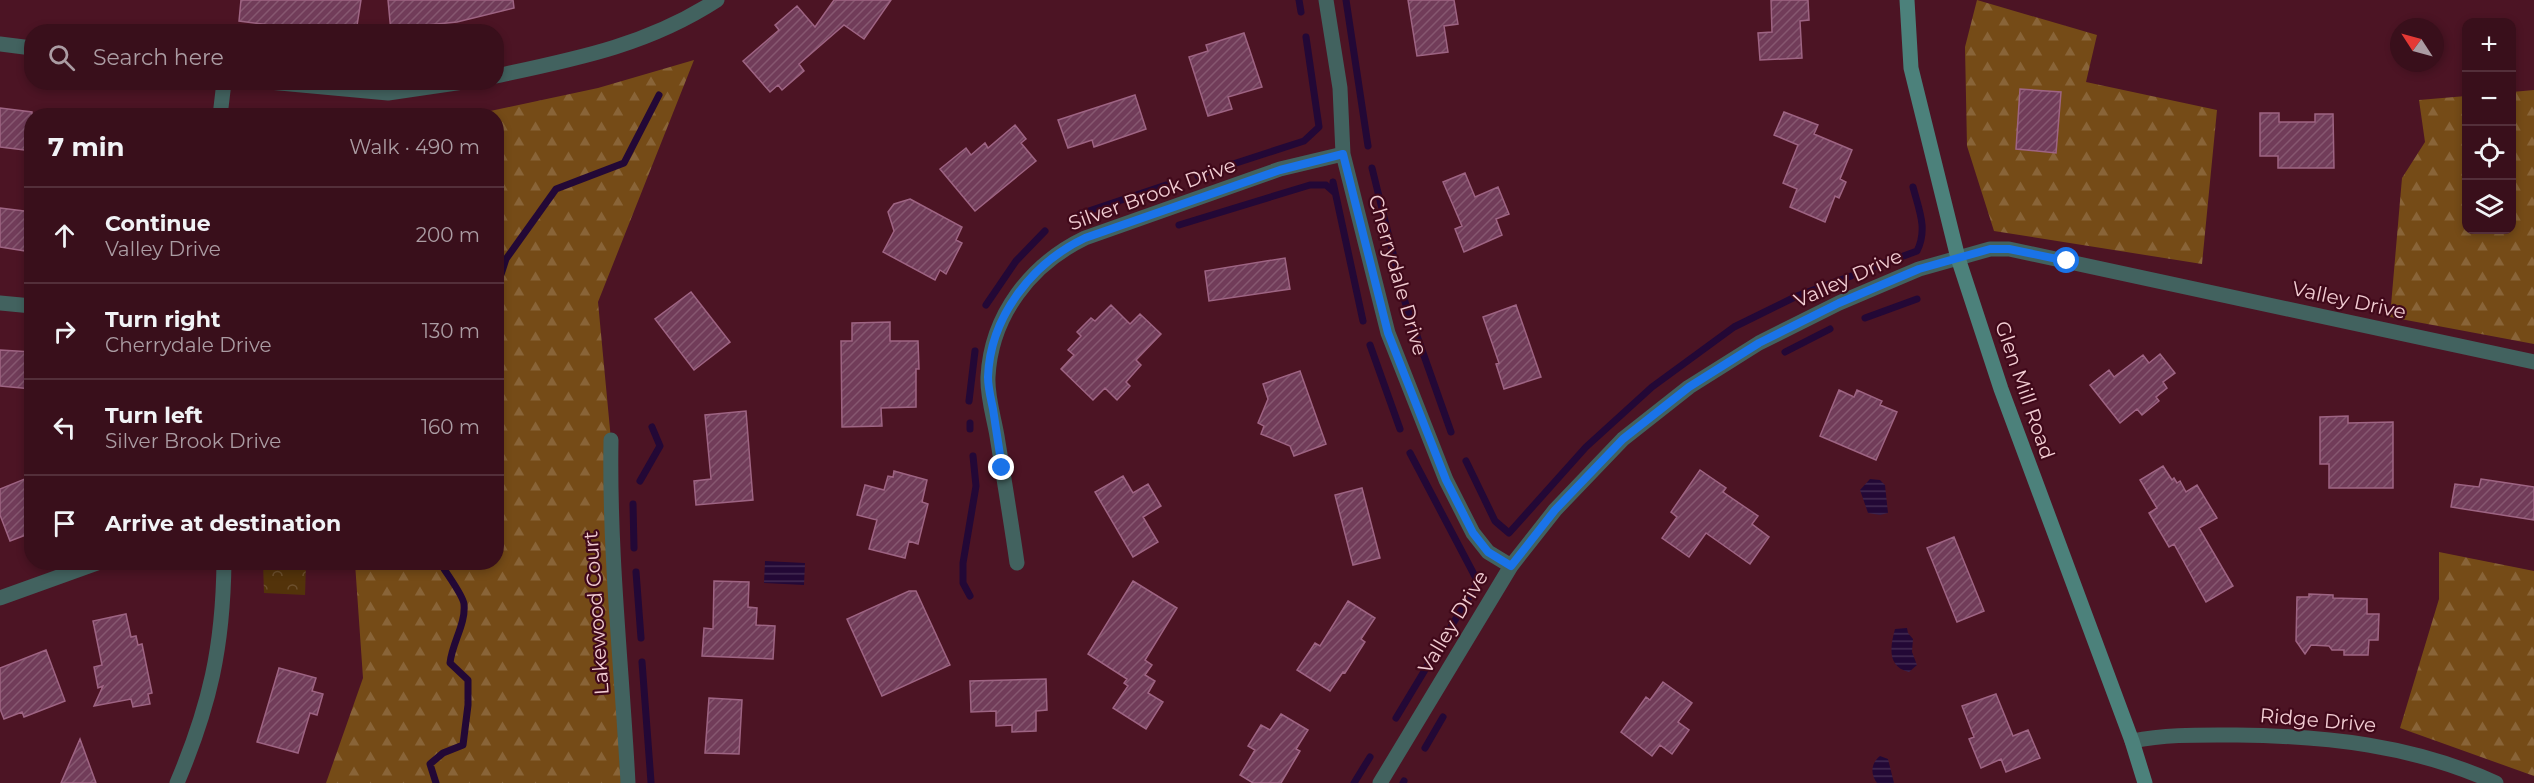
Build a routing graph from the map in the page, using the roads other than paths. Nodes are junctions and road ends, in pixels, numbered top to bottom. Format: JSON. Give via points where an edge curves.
{"nodes":[{"id":1,"x":717,"y":0,"type":"edge"},
{"id":2,"x":1326,"y":0,"type":"edge"},
{"id":3,"x":1907,"y":0,"type":"edge"},
{"id":4,"x":0,"y":44,"type":"edge"},
{"id":5,"x":24,"y":47,"type":"edge"},
{"id":6,"x":504,"y":74,"type":"edge"},
{"id":7,"x":223,"y":90,"type":"edge"},
{"id":8,"x":356,"y":90,"type":"edge"},
{"id":9,"x":408,"y":90,"type":"edge"},
{"id":10,"x":221,"y":108,"type":"edge"},
{"id":11,"x":1343,"y":154,"type":"junction"},
{"id":12,"x":1958,"y":258,"type":"junction"},
{"id":13,"x":0,"y":303,"type":"edge"},
{"id":14,"x":24,"y":305,"type":"edge"},
{"id":15,"x":2534,"y":362,"type":"edge"},
{"id":16,"x":611,"y":440,"type":"dead end"},
{"id":17,"x":1017,"y":564,"type":"dead end"},
{"id":18,"x":1511,"y":566,"type":"junction"},
{"id":19,"x":78,"y":570,"type":"edge"},
{"id":20,"x":224,"y":570,"type":"edge"},
{"id":21,"x":0,"y":598,"type":"edge"},
{"id":22,"x":2132,"y":741,"type":"junction"},
{"id":23,"x":177,"y":783,"type":"edge"},
{"id":24,"x":628,"y":783,"type":"edge"},
{"id":25,"x":1380,"y":783,"type":"edge"},
{"id":26,"x":2145,"y":783,"type":"edge"},
{"id":27,"x":2496,"y":783,"type":"edge"}],
"edges":[{"from":1,"to":6,"type":"street","via":[[650,36],[597,54]]},
{"from":2,"to":11,"type":"street","name":"Cherrydale Drive","via":[[1340,88]]},
{"from":3,"to":12,"type":"main road","name":"Glen Mill Road","via":[[1911,68]]},
{"from":4,"to":5,"type":"street"},
{"from":7,"to":10,"type":"street"},
{"from":8,"to":9,"type":"street"},
{"from":11,"to":17,"type":"street","name":"Silver Brook Drive","via":[[1280,170],[1085,238],[1061,250],[1026,280],[1005,314],[992,347],[988,379]]},
{"from":11,"to":18,"type":"street","name":"Cherrydale Drive","via":[[1388,333],[1446,480],[1473,533],[1488,552]]},
{"from":12,"to":15,"type":"street","name":"Valley Drive","via":[[1990,249],[2009,249]]},
{"from":12,"to":18,"type":"street","name":"Valley Drive","via":[[1919,269],[1839,303],[1759,343],[1689,387],[1623,439],[1555,510]]},
{"from":12,"to":22,"type":"main road","name":"Glen Mill Road","via":[[2001,389]]},
{"from":13,"to":14,"type":"street"},
{"from":16,"to":24,"type":"street","name":"Lakewood Court","via":[[613,560]]},
{"from":18,"to":25,"type":"street","name":"Valley Drive"},
{"from":19,"to":21,"type":"street"},
{"from":20,"to":23,"type":"street","via":[[220,646],[198,735]]},
{"from":22,"to":26,"type":"main road","name":"Glen Mill Road"},
{"from":22,"to":27,"type":"street","name":"Ridge Drive","via":[[2165,735],[2269,735],[2363,743],[2420,754]]}]}
